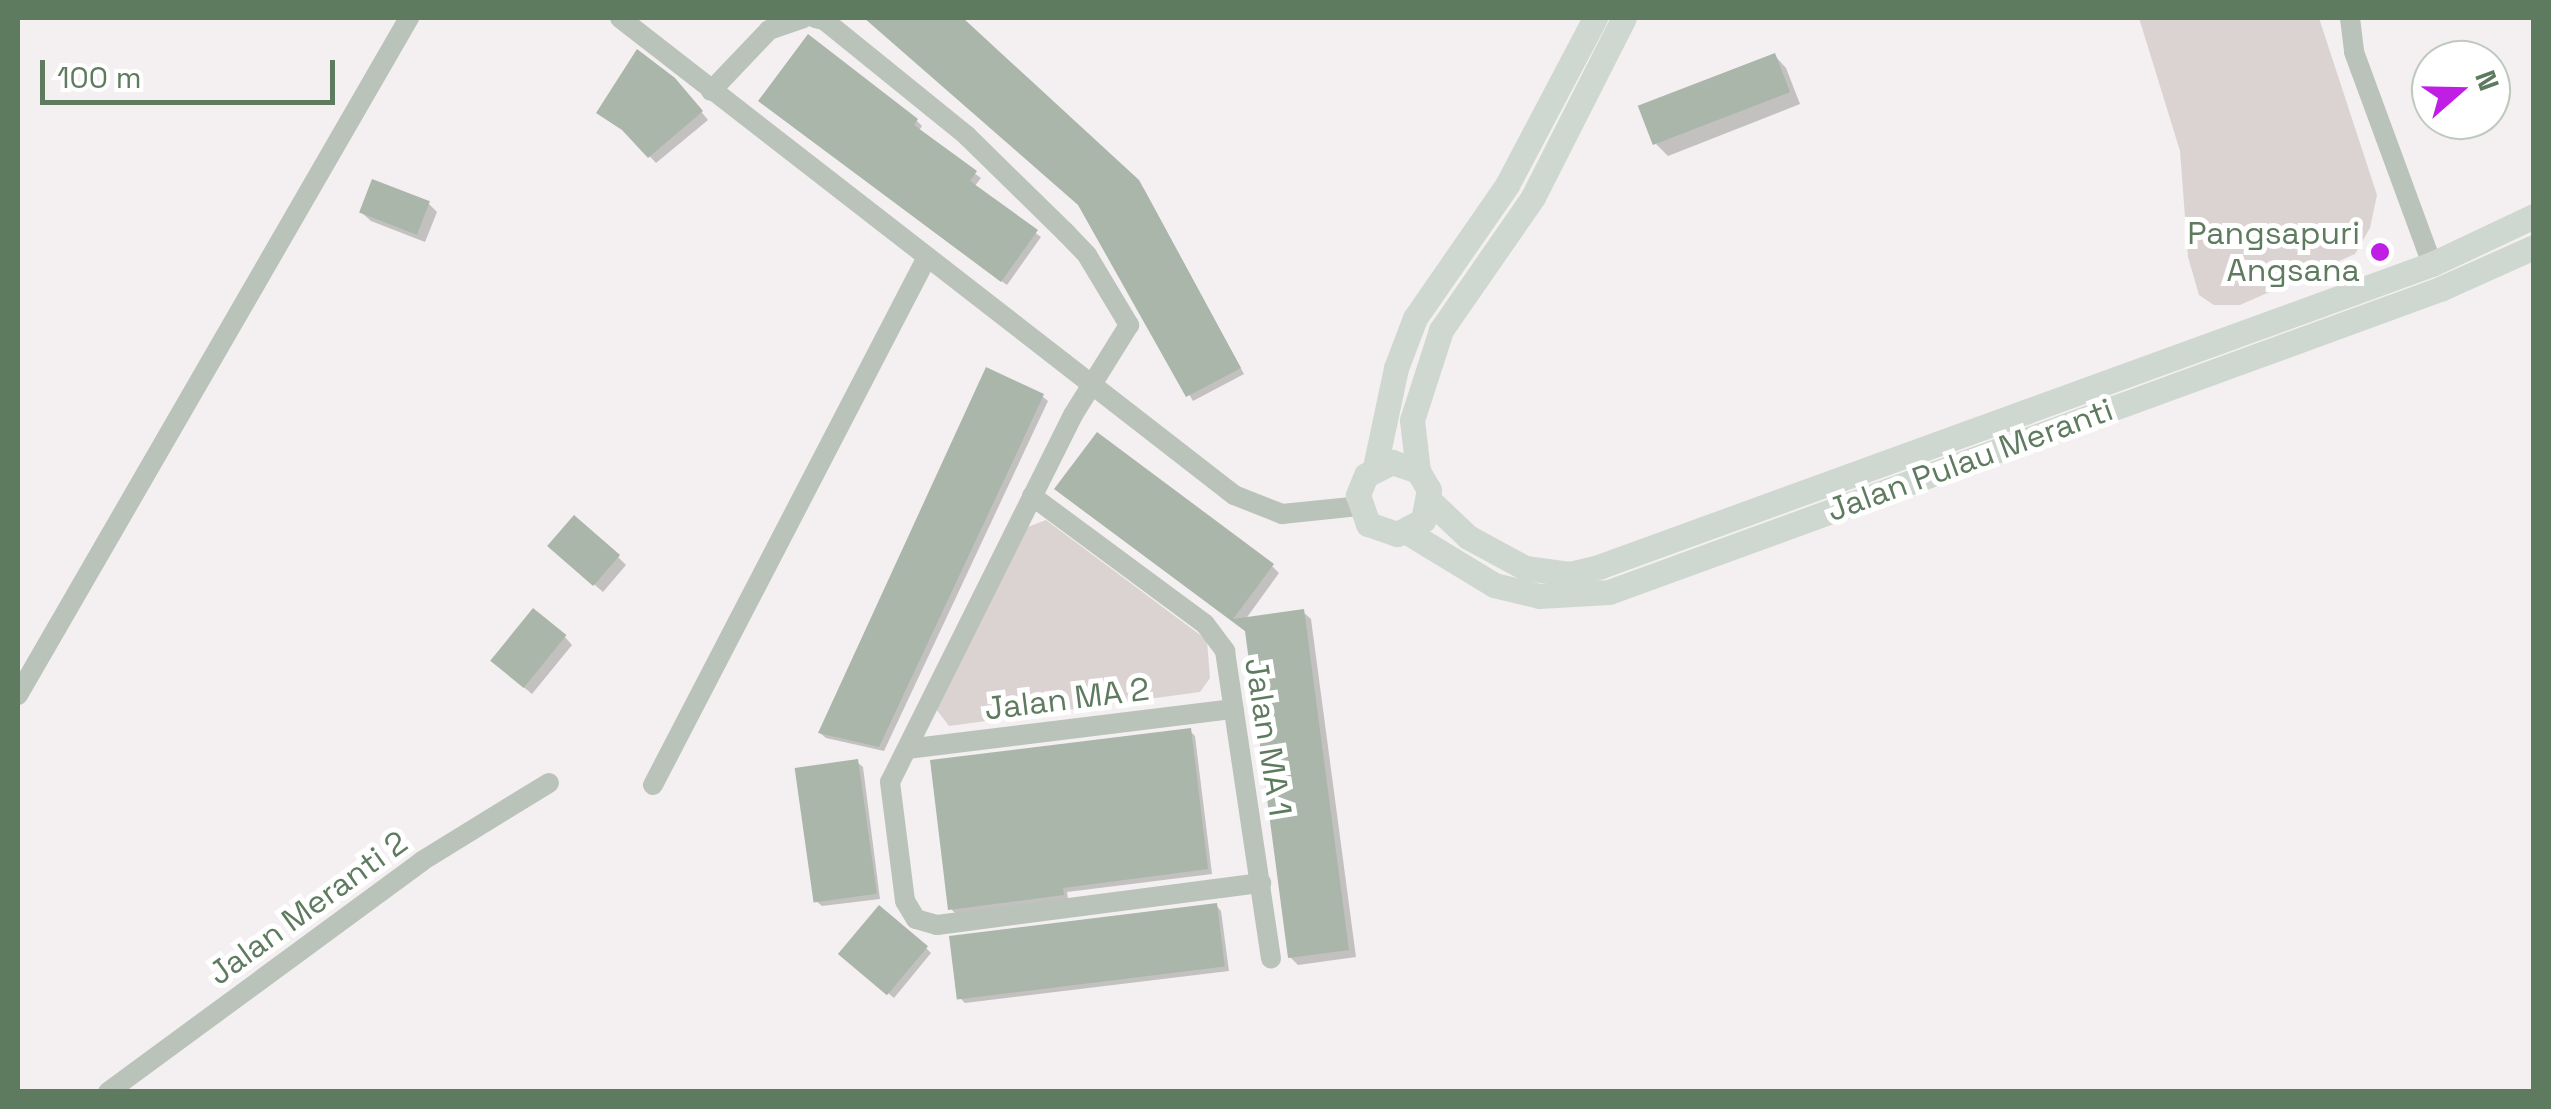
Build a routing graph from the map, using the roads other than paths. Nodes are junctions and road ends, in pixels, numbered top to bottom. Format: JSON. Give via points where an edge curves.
{"nodes":[{"id":1,"x":408,"y":18,"type":"edge"},
{"id":2,"x":620,"y":18,"type":"edge"},
{"id":3,"x":803,"y":18,"type":"edge"},
{"id":4,"x":815,"y":18,"type":"edge"},
{"id":5,"x":1595,"y":18,"type":"edge"},
{"id":6,"x":1624,"y":18,"type":"edge"},
{"id":7,"x":2350,"y":18,"type":"edge"},
{"id":8,"x":711,"y":91,"type":"junction"},
{"id":9,"x":2534,"y":216,"type":"edge"},
{"id":10,"x":2534,"y":247,"type":"edge"},
{"id":11,"x":926,"y":257,"type":"junction"},
{"id":12,"x":2432,"y":264,"type":"junction"},
{"id":13,"x":1089,"y":386,"type":"junction"},
{"id":14,"x":1375,"y":468,"type":"junction"},
{"id":15,"x":1418,"y":472,"type":"junction"},
{"id":16,"x":1032,"y":496,"type":"junction"},
{"id":17,"x":1430,"y":500,"type":"junction"},
{"id":18,"x":1359,"y":506,"type":"junction"},
{"id":19,"x":1407,"y":532,"type":"junction"},
{"id":20,"x":18,"y":695,"type":"edge"},
{"id":21,"x":1234,"y":709,"type":"junction"},
{"id":22,"x":907,"y":749,"type":"junction"},
{"id":23,"x":550,"y":783,"type":"dead end"},
{"id":24,"x":653,"y":786,"type":"dead end"},
{"id":25,"x":1261,"y":883,"type":"junction"},
{"id":26,"x":1271,"y":960,"type":"dead end"},
{"id":27,"x":108,"y":1092,"type":"edge"}],
"edges":[{"from":1,"to":20,"type":"street"},
{"from":2,"to":8,"type":"street"},
{"from":3,"to":8,"type":"street","via":[[770,30]]},
{"from":4,"to":13,"type":"street","via":[[967,136],[1087,256],[1129,325]]},
{"from":5,"to":14,"type":"main road","via":[[1507,185],[1415,318],[1396,368]]},
{"from":6,"to":15,"type":"main road","via":[[1533,197],[1440,330],[1412,420]]},
{"from":7,"to":12,"type":"street","via":[[2354,52]]},
{"from":8,"to":11,"type":"street"},
{"from":9,"to":12,"type":"main road","name":"Jalan Pulau Meranti"},
{"from":10,"to":19,"type":"main road","name":"Jalan Pulau Meranti","via":[[2440,289],[1610,592],[1539,596],[1494,585]]},
{"from":11,"to":13,"type":"street"},
{"from":11,"to":24,"type":"street"},
{"from":12,"to":17,"type":"main road","name":"Jalan Pulau Meranti","via":[[1570,574],[1525,568],[1468,538]]},
{"from":13,"to":16,"type":"street"},
{"from":13,"to":18,"type":"street","via":[[1259,508],[1314,514]]},
{"from":14,"to":15,"type":"main road","via":[[1402,463]]},
{"from":14,"to":18,"type":"main road","via":[[1360,484]]},
{"from":15,"to":17,"type":"main road"},
{"from":16,"to":21,"type":"street","name":"Jalan MA 1","via":[[1204,624],[1225,652]]},
{"from":16,"to":22,"type":"street"},
{"from":17,"to":19,"type":"main road","via":[[1423,520]]},
{"from":18,"to":19,"type":"main road","via":[[1376,530]]},
{"from":21,"to":22,"type":"street","name":"Jalan MA 2"},
{"from":21,"to":25,"type":"street","name":"Jalan MA 1"},
{"from":22,"to":25,"type":"street","via":[[890,782],[905,902],[916,919],[937,925]]},
{"from":23,"to":27,"type":"street","name":"Jalan Meranti 2","via":[[422,861]]},
{"from":25,"to":26,"type":"street","name":"Jalan MA 1"}]}
